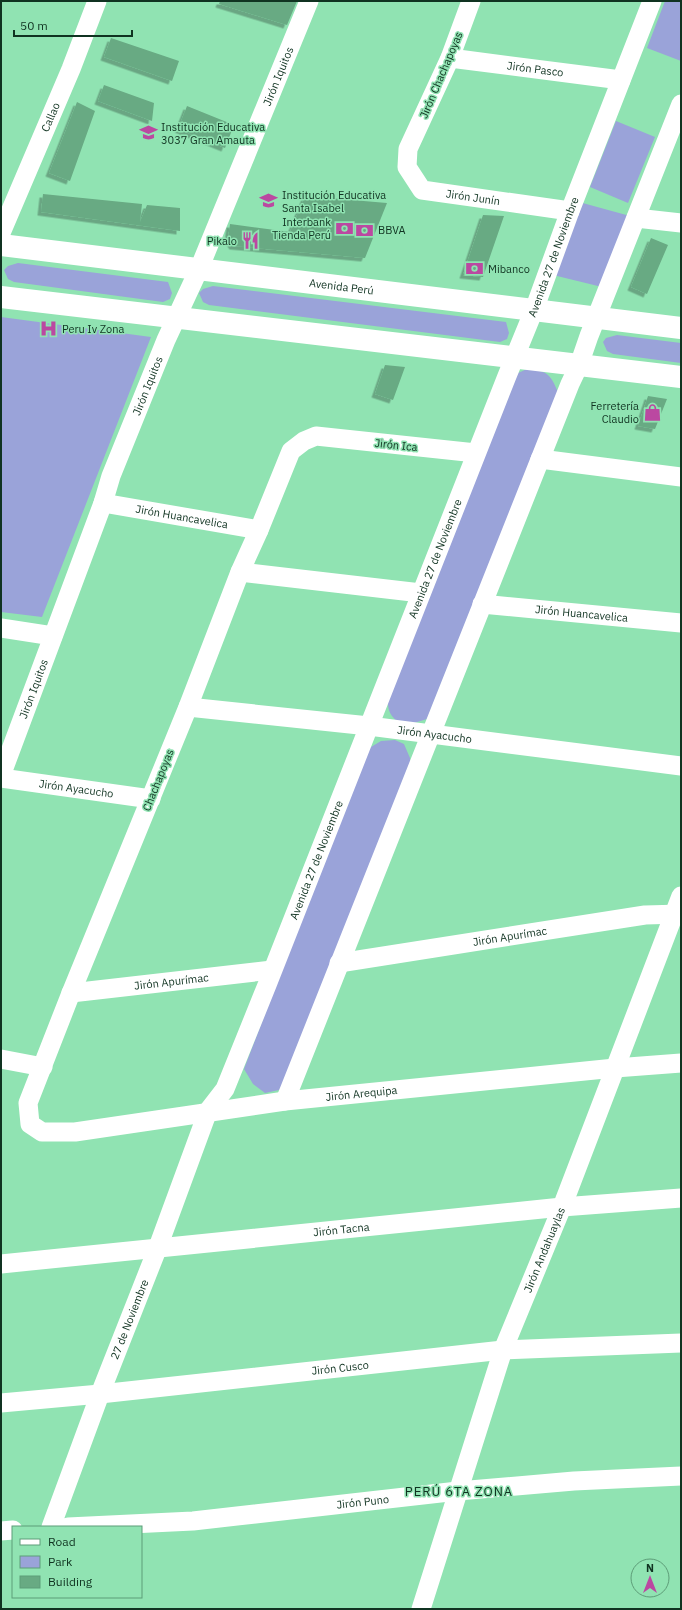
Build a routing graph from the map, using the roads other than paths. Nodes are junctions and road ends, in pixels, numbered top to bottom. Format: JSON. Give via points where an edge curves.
{"nodes":[{"id":1,"x":97,"y":1,"type":"edge"},
{"id":2,"x":309,"y":1,"type":"edge"},
{"id":3,"x":471,"y":1,"type":"edge"},
{"id":4,"x":652,"y":1,"type":"edge"},
{"id":5,"x":450,"y":58,"type":"junction"},
{"id":6,"x":621,"y":80,"type":"junction"},
{"id":7,"x":681,"y":104,"type":"edge"},
{"id":8,"x":408,"y":149,"type":"joint"},
{"id":9,"x":570,"y":211,"type":"junction"},
{"id":10,"x":636,"y":218,"type":"junction"},
{"id":11,"x":681,"y":223,"type":"edge"},
{"id":12,"x":1,"y":233,"type":"edge"},
{"id":13,"x":1,"y":245,"type":"edge"},
{"id":14,"x":199,"y":269,"type":"junction"},
{"id":15,"x":1,"y":297,"type":"edge"},
{"id":16,"x":534,"y":310,"type":"junction"},
{"id":17,"x":597,"y":317,"type":"junction"},
{"id":18,"x":177,"y":318,"type":"junction"},
{"id":19,"x":681,"y":328,"type":"edge"},
{"id":20,"x":514,"y":358,"type":"junction"},
{"id":21,"x":579,"y":365,"type":"junction"},
{"id":22,"x":681,"y":377,"type":"edge"},
{"id":23,"x":316,"y":436,"type":"joint"},
{"id":24,"x":476,"y":453,"type":"junction"},
{"id":25,"x":540,"y":459,"type":"junction"},
{"id":26,"x":681,"y":477,"type":"edge"},
{"id":27,"x":103,"y":503,"type":"junction"},
{"id":28,"x":260,"y":530,"type":"junction"},
{"id":29,"x":240,"y":572,"type":"junction"},
{"id":30,"x":422,"y":593,"type":"junction"},
{"id":31,"x":482,"y":604,"type":"junction"},
{"id":32,"x":681,"y":623,"type":"edge"},
{"id":33,"x":1,"y":628,"type":"edge"},
{"id":34,"x":53,"y":636,"type":"junction"},
{"id":35,"x":188,"y":707,"type":"junction"},
{"id":36,"x":369,"y":726,"type":"junction"},
{"id":37,"x":430,"y":735,"type":"junction"},
{"id":38,"x":681,"y":766,"type":"edge"},
{"id":39,"x":1,"y":777,"type":"edge"},
{"id":40,"x":151,"y":799,"type":"junction"},
{"id":41,"x":679,"y":908,"type":"edge"},
{"id":42,"x":339,"y":963,"type":"junction"},
{"id":43,"x":272,"y":970,"type":"junction"},
{"id":44,"x":71,"y":993,"type":"junction"},
{"id":45,"x":1,"y":1059,"type":"edge"},
{"id":46,"x":681,"y":1063,"type":"edge"},
{"id":47,"x":43,"y":1067,"type":"junction"},
{"id":48,"x":615,"y":1068,"type":"junction"},
{"id":49,"x":285,"y":1101,"type":"junction"},
{"id":50,"x":208,"y":1112,"type":"junction"},
{"id":51,"x":42,"y":1132,"type":"joint"},
{"id":52,"x":681,"y":1198,"type":"edge"},
{"id":53,"x":562,"y":1207,"type":"junction"},
{"id":54,"x":158,"y":1248,"type":"junction"},
{"id":55,"x":1,"y":1264,"type":"edge"},
{"id":56,"x":681,"y":1343,"type":"edge"},
{"id":57,"x":504,"y":1350,"type":"junction"},
{"id":58,"x":100,"y":1394,"type":"junction"},
{"id":59,"x":1,"y":1403,"type":"edge"},
{"id":60,"x":681,"y":1476,"type":"edge"},
{"id":61,"x":458,"y":1491,"type":"junction"},
{"id":62,"x":51,"y":1526,"type":"edge"},
{"id":63,"x":89,"y":1526,"type":"edge"},
{"id":64,"x":12,"y":1530,"type":"edge"},
{"id":65,"x":1,"y":1531,"type":"edge"},
{"id":66,"x":421,"y":1609,"type":"edge"}],
"edges":[{"from":1,"to":12,"type":"street","name":"Callao"},
{"from":2,"to":14,"type":"street","name":"Jirón Iquitos"},
{"from":3,"to":5,"type":"street","name":"Jirón Chachapoyas"},
{"from":4,"to":6,"type":"street","name":"Avenida 27 de Noviembre"},
{"from":5,"to":6,"type":"street","name":"Jirón Pasco"},
{"from":5,"to":8,"type":"street","name":"Jirón Chachapoyas"},
{"from":6,"to":9,"type":"street","name":"Avenida 27 de Noviembre"},
{"from":7,"to":10,"type":"street"},
{"from":8,"to":9,"type":"street","name":"Jirón Junín","via":[[407,168],[422,190]]},
{"from":9,"to":16,"type":"street","name":"Avenida 27 de Noviembre"},
{"from":10,"to":11,"type":"street"},
{"from":10,"to":17,"type":"street"},
{"from":13,"to":14,"type":"main road","name":"Avenida Perú"},
{"from":14,"to":16,"type":"main road","name":"Avenida Perú"},
{"from":14,"to":18,"type":"street","name":"Jirón Iquitos"},
{"from":15,"to":18,"type":"main road"},
{"from":16,"to":17,"type":"main road","name":"Avenida Perú"},
{"from":16,"to":20,"type":"street","name":"Avenida 27 de Noviembre"},
{"from":17,"to":19,"type":"main road","name":"Avenida Perú"},
{"from":17,"to":21,"type":"street"},
{"from":18,"to":20,"type":"main road"},
{"from":18,"to":27,"type":"street","name":"Jirón Iquitos","via":[[111,476]]},
{"from":20,"to":21,"type":"main road"},
{"from":20,"to":24,"type":"street","name":"Avenida 27 de Noviembre"},
{"from":21,"to":22,"type":"main road"},
{"from":21,"to":25,"type":"street"},
{"from":23,"to":24,"type":"street","name":"Jirón Ica"},
{"from":23,"to":28,"type":"street","name":"Chachapoyas","via":[[291,451]]},
{"from":24,"to":30,"type":"street","name":"Avenida 27 de Noviembre"},
{"from":25,"to":26,"type":"street"},
{"from":25,"to":31,"type":"street"},
{"from":27,"to":28,"type":"street","name":"Jirón Huancavelica"},
{"from":27,"to":34,"type":"street","name":"Jirón Iquitos"},
{"from":28,"to":29,"type":"street","name":"Chachapoyas"},
{"from":29,"to":30,"type":"street"},
{"from":29,"to":35,"type":"street","name":"Chachapoyas"},
{"from":30,"to":36,"type":"street","name":"Avenida 27 de Noviembre"},
{"from":31,"to":32,"type":"street","name":"Jirón Huancavelica"},
{"from":31,"to":37,"type":"street"},
{"from":33,"to":34,"type":"street"},
{"from":34,"to":39,"type":"street","name":"Jirón Iquitos"},
{"from":35,"to":36,"type":"street","name":"Jirón Ayacucho"},
{"from":35,"to":40,"type":"street","name":"Chachapoyas"},
{"from":36,"to":37,"type":"street","name":"Jirón Ayacucho"},
{"from":36,"to":43,"type":"street","name":"Avenida 27 de Noviembre"},
{"from":37,"to":38,"type":"street","name":"Jirón Ayacucho"},
{"from":37,"to":42,"type":"street"},
{"from":39,"to":40,"type":"street","name":"Jirón Ayacucho"},
{"from":40,"to":44,"type":"street","name":"Chachapoyas"},
{"from":41,"to":42,"type":"street","name":"Jirón Apurímac"},
{"from":41,"to":48,"type":"street","name":"Jirón Andahuaylas"},
{"from":42,"to":49,"type":"street"},
{"from":43,"to":44,"type":"street","name":"Jirón Apurímac"},
{"from":43,"to":50,"type":"street","name":"Avenida 27 de Noviembre","via":[[225,1089]]},
{"from":44,"to":47,"type":"street","name":"Chachapoyas"},
{"from":45,"to":47,"type":"street"},
{"from":46,"to":48,"type":"street","name":"Jirón Arequipa"},
{"from":47,"to":51,"type":"street","name":"Chachapoyas","via":[[28,1103],[30,1124]]},
{"from":48,"to":49,"type":"street","name":"Jirón Arequipa"},
{"from":48,"to":53,"type":"street","name":"Jirón Andahuaylas"},
{"from":49,"to":50,"type":"street","name":"Jirón Arequipa"},
{"from":50,"to":51,"type":"street","name":"Jirón Arequipa","via":[[75,1132]]},
{"from":50,"to":54,"type":"street","name":"27 de Noviembre"},
{"from":52,"to":53,"type":"street","name":"Jirón Tacna"},
{"from":53,"to":54,"type":"street","name":"Jirón Tacna"},
{"from":53,"to":57,"type":"street","name":"Jirón Andahuaylas"},
{"from":54,"to":55,"type":"street","name":"Jirón Tacna"},
{"from":54,"to":58,"type":"street","name":"27 de Noviembre"},
{"from":56,"to":57,"type":"street","name":"Jirón Cusco"},
{"from":57,"to":58,"type":"street","name":"Jirón Cusco"},
{"from":57,"to":61,"type":"street","name":"Jirón Andahuaylas"},
{"from":58,"to":59,"type":"street","name":"Jirón Cusco"},
{"from":58,"to":62,"type":"street","name":"27 de Noviembre"},
{"from":60,"to":61,"type":"street","name":"Jirón Puno","via":[[574,1481]]},
{"from":61,"to":63,"type":"street","name":"Jirón Puno","via":[[193,1521]]},
{"from":61,"to":66,"type":"street","name":"Jirón Andahuaylas"},
{"from":64,"to":65,"type":"street"}]}
